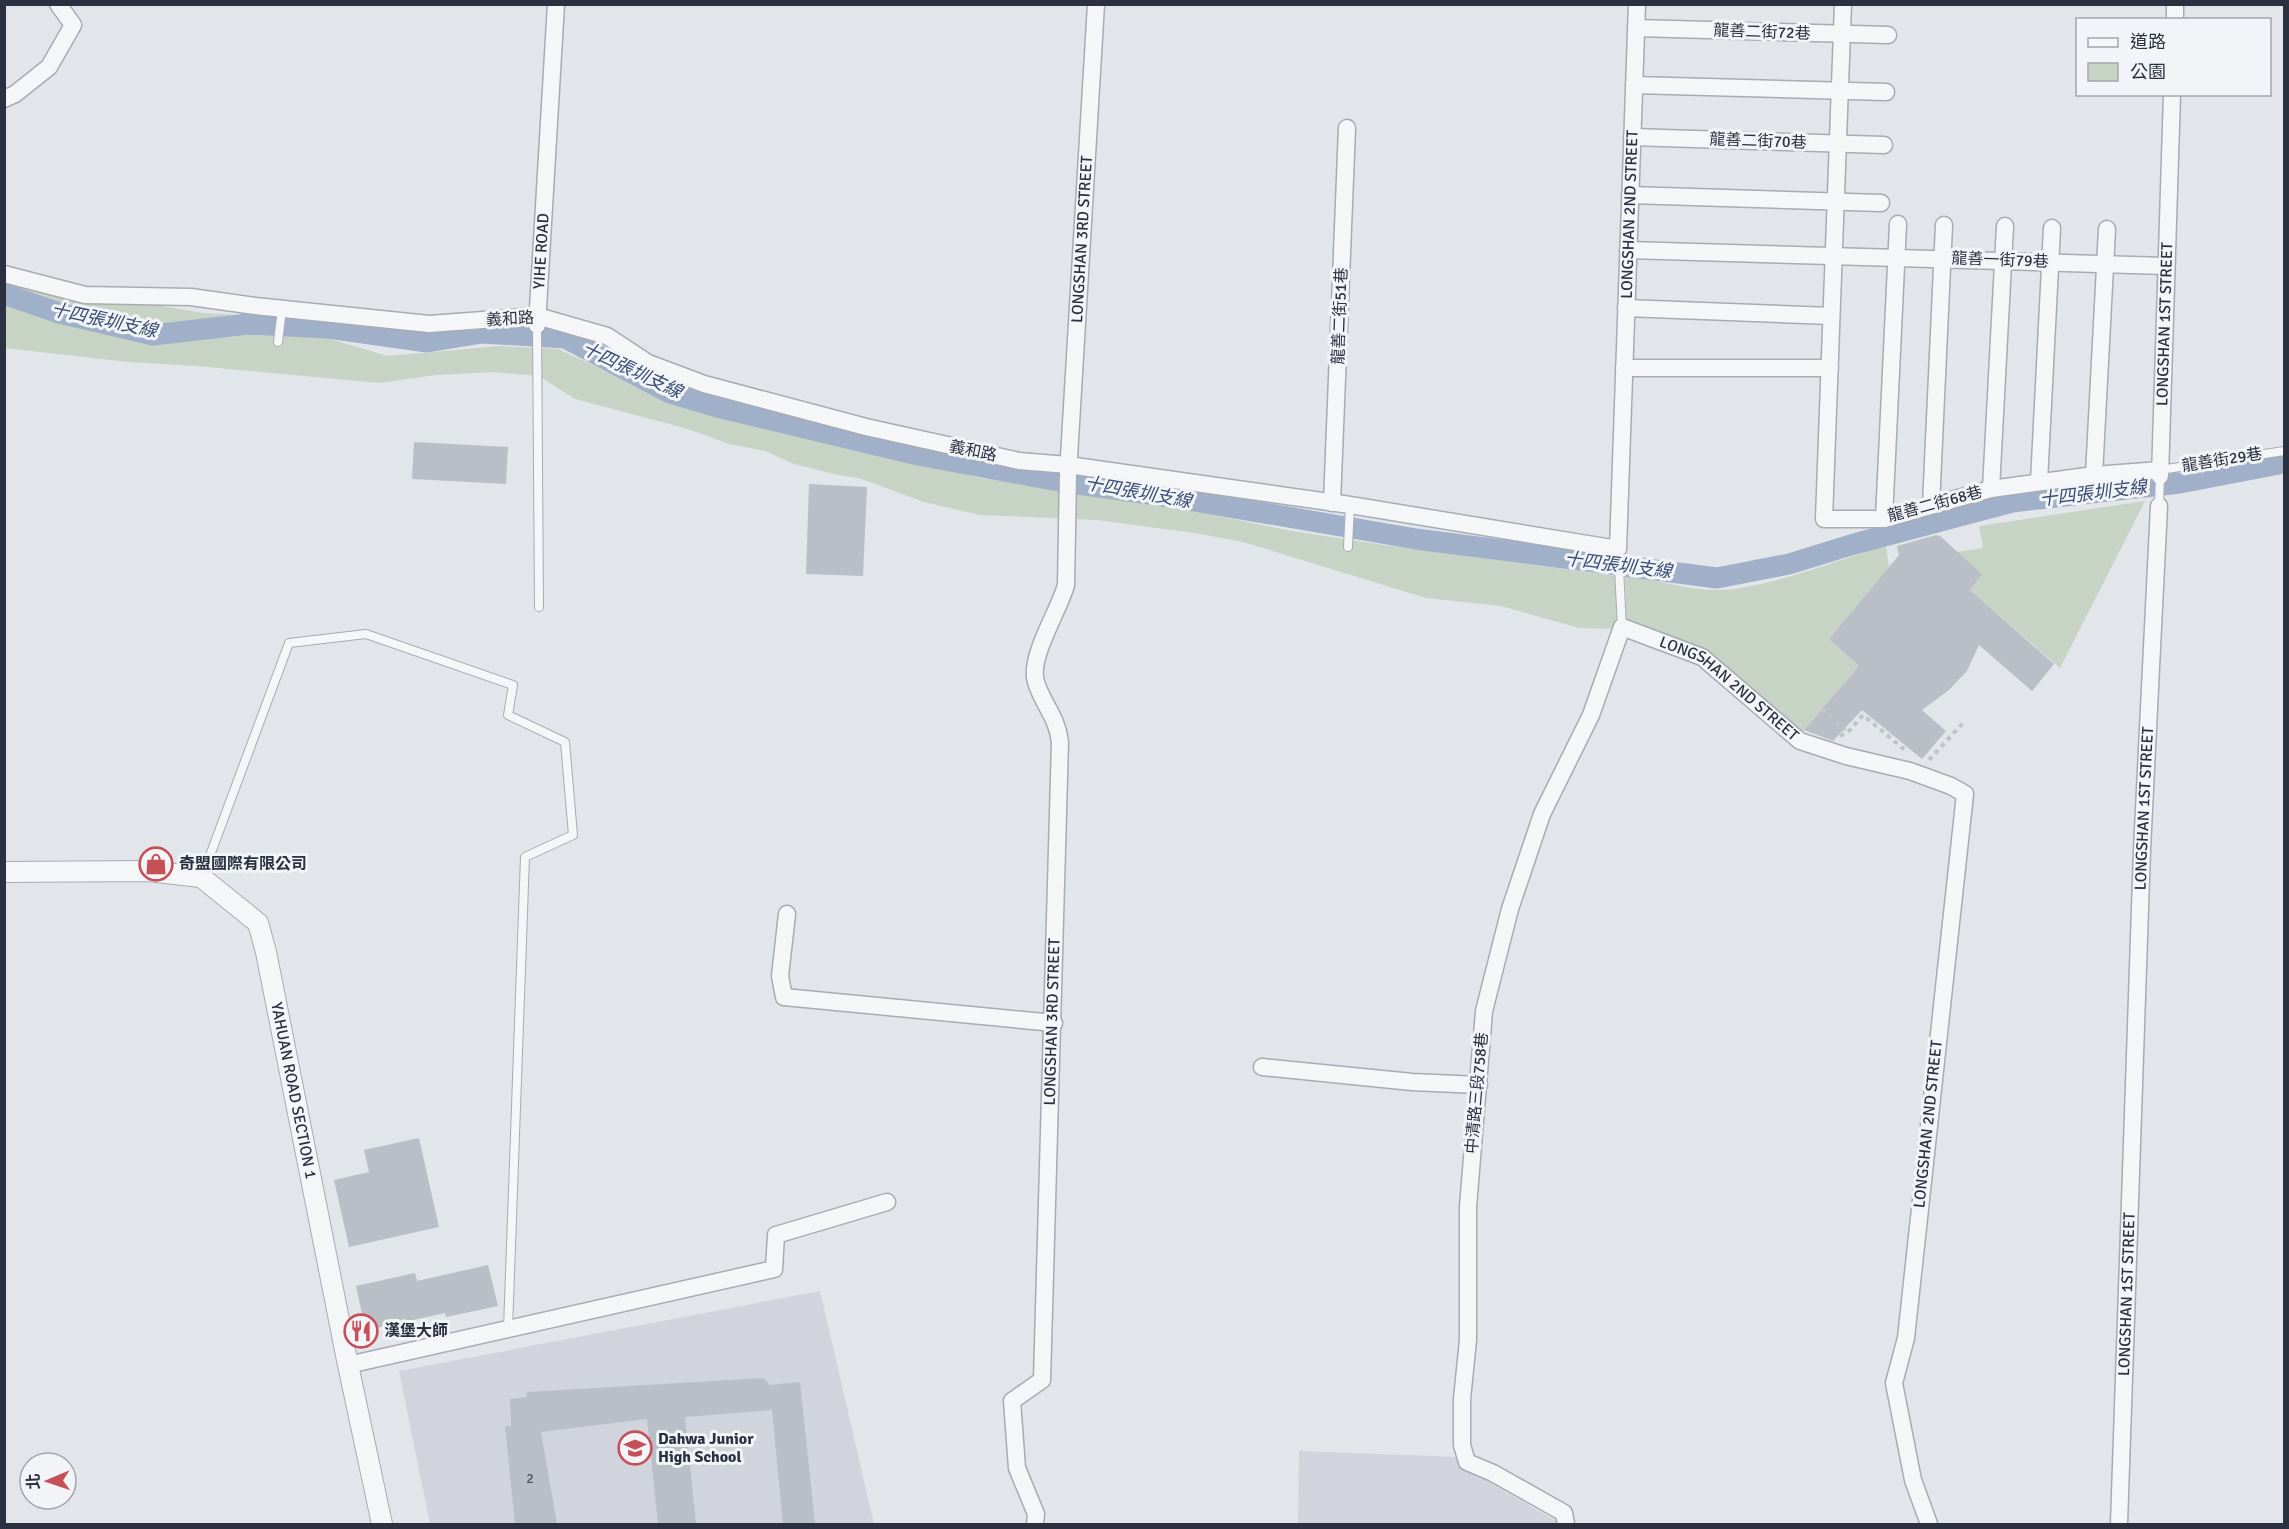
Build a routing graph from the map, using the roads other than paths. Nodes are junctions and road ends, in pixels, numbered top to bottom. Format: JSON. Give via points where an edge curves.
{"nodes":[{"id":1,"x":58,"y":4,"type":"edge"},
{"id":2,"x":556,"y":4,"type":"edge"},
{"id":3,"x":1096,"y":4,"type":"edge"},
{"id":4,"x":1637,"y":4,"type":"edge"},
{"id":5,"x":1843,"y":4,"type":"edge"},
{"id":6,"x":1636,"y":28,"type":"junction"},
{"id":7,"x":1842,"y":34,"type":"junction"},
{"id":8,"x":1888,"y":35,"type":"dead end"},
{"id":9,"x":1634,"y":85,"type":"junction"},
{"id":10,"x":1840,"y":91,"type":"junction"},
{"id":11,"x":1886,"y":92,"type":"dead end"},
{"id":12,"x":2172,"y":96,"type":"edge"},
{"id":13,"x":4,"y":99,"type":"edge"},
{"id":14,"x":1347,"y":129,"type":"dead end"},
{"id":15,"x":1632,"y":137,"type":"junction"},
{"id":16,"x":1838,"y":144,"type":"junction"},
{"id":17,"x":1884,"y":145,"type":"dead end"},
{"id":18,"x":1630,"y":195,"type":"junction"},
{"id":19,"x":1836,"y":202,"type":"junction"},
{"id":20,"x":1881,"y":203,"type":"dead end"},
{"id":21,"x":1898,"y":224,"type":"dead end"},
{"id":22,"x":1944,"y":225,"type":"dead end"},
{"id":23,"x":2005,"y":226,"type":"dead end"},
{"id":24,"x":2052,"y":228,"type":"dead end"},
{"id":25,"x":2108,"y":229,"type":"dead end"},
{"id":26,"x":1628,"y":250,"type":"junction"},
{"id":27,"x":1834,"y":255,"type":"junction"},
{"id":28,"x":1896,"y":257,"type":"junction"},
{"id":29,"x":1942,"y":259,"type":"junction"},
{"id":30,"x":2003,"y":261,"type":"junction"},
{"id":31,"x":2050,"y":262,"type":"junction"},
{"id":32,"x":2105,"y":264,"type":"junction"},
{"id":33,"x":2165,"y":266,"type":"junction"},
{"id":34,"x":4,"y":274,"type":"edge"},
{"id":35,"x":1626,"y":308,"type":"junction"},
{"id":36,"x":282,"y":309,"type":"junction"},
{"id":37,"x":1832,"y":316,"type":"junction"},
{"id":38,"x":537,"y":320,"type":"junction"},
{"id":39,"x":278,"y":342,"type":"dead end"},
{"id":40,"x":1624,"y":368,"type":"junction"},
{"id":41,"x":1830,"y":368,"type":"junction"},
{"id":42,"x":2284,"y":451,"type":"edge"},
{"id":43,"x":1068,"y":470,"type":"junction"},
{"id":44,"x":2160,"y":473,"type":"junction"},
{"id":45,"x":2094,"y":475,"type":"junction"},
{"id":46,"x":2039,"y":482,"type":"junction"},
{"id":47,"x":1991,"y":489,"type":"junction"},
{"id":48,"x":1332,"y":502,"type":"junction"},
{"id":49,"x":1350,"y":505,"type":"junction"},
{"id":50,"x":1931,"y":505,"type":"junction"},
{"id":51,"x":2159,"y":506,"type":"joint"},
{"id":52,"x":1884,"y":519,"type":"junction"},
{"id":53,"x":1348,"y":547,"type":"dead end"},
{"id":54,"x":1618,"y":549,"type":"junction"},
{"id":55,"x":538,"y":607,"type":"dead end"},
{"id":56,"x":1622,"y":627,"type":"junction"},
{"id":57,"x":4,"y":872,"type":"edge"},
{"id":58,"x":201,"y":877,"type":"junction"},
{"id":59,"x":787,"y":914,"type":"dead end"},
{"id":60,"x":1053,"y":1023,"type":"junction"},
{"id":61,"x":1262,"y":1067,"type":"dead end"},
{"id":62,"x":1479,"y":1085,"type":"junction"},
{"id":63,"x":887,"y":1202,"type":"dead end"},
{"id":64,"x":508,"y":1329,"type":"junction"},
{"id":65,"x":348,"y":1365,"type":"junction"},
{"id":66,"x":382,"y":1524,"type":"edge"},
{"id":67,"x":1035,"y":1524,"type":"edge"},
{"id":68,"x":1566,"y":1524,"type":"edge"},
{"id":69,"x":1929,"y":1524,"type":"edge"},
{"id":70,"x":2119,"y":1524,"type":"edge"}],
"edges":[{"from":1,"to":13,"type":"street","via":[[73,25],[49,68]]},
{"from":2,"to":38,"type":"street","name":"YIHE ROAD"},
{"from":3,"to":43,"type":"street","name":"LONGSHAN 3RD STREET"},
{"from":4,"to":6,"type":"street","name":"LONGSHAN 2ND STREET"},
{"from":5,"to":7,"type":"street","name":"龍善二街68巷"},
{"from":6,"to":7,"type":"street","name":"龍善二街72巷"},
{"from":6,"to":9,"type":"street","name":"LONGSHAN 2ND STREET"},
{"from":7,"to":8,"type":"street","name":"龍善二街72巷"},
{"from":7,"to":10,"type":"street","name":"龍善二街68巷"},
{"from":9,"to":10,"type":"street"},
{"from":9,"to":15,"type":"street","name":"LONGSHAN 2ND STREET"},
{"from":10,"to":11,"type":"street"},
{"from":10,"to":16,"type":"street","name":"龍善二街68巷"},
{"from":12,"to":33,"type":"street","name":"LONGSHAN 1ST STREET"},
{"from":14,"to":48,"type":"street","name":"龍善二街51巷"},
{"from":15,"to":16,"type":"street","name":"龍善二街70巷"},
{"from":15,"to":18,"type":"street","name":"LONGSHAN 2ND STREET"},
{"from":16,"to":17,"type":"street","name":"龍善二街70巷"},
{"from":16,"to":19,"type":"street","name":"龍善二街68巷"},
{"from":18,"to":19,"type":"street"},
{"from":18,"to":26,"type":"street","name":"LONGSHAN 2ND STREET"},
{"from":19,"to":20,"type":"street"},
{"from":19,"to":27,"type":"street","name":"龍善二街68巷"},
{"from":21,"to":28,"type":"street"},
{"from":22,"to":29,"type":"street"},
{"from":23,"to":30,"type":"street"},
{"from":24,"to":31,"type":"street"},
{"from":25,"to":32,"type":"street"},
{"from":26,"to":27,"type":"street"},
{"from":26,"to":35,"type":"street","name":"LONGSHAN 2ND STREET"},
{"from":27,"to":28,"type":"street","name":"龍善一街79巷"},
{"from":27,"to":37,"type":"street","name":"龍善二街68巷"},
{"from":28,"to":29,"type":"street","name":"龍善一街79巷"},
{"from":28,"to":52,"type":"street"},
{"from":29,"to":30,"type":"street","name":"龍善一街79巷"},
{"from":29,"to":50,"type":"street"},
{"from":30,"to":31,"type":"street","name":"龍善一街79巷"},
{"from":30,"to":47,"type":"street"},
{"from":31,"to":32,"type":"street","name":"龍善一街79巷"},
{"from":31,"to":46,"type":"street"},
{"from":32,"to":33,"type":"street","name":"龍善一街79巷"},
{"from":32,"to":45,"type":"street"},
{"from":33,"to":44,"type":"street","name":"LONGSHAN 1ST STREET"},
{"from":34,"to":36,"type":"street","name":"義和路","via":[[85,295],[191,297]]},
{"from":35,"to":37,"type":"street"},
{"from":35,"to":40,"type":"street","name":"LONGSHAN 2ND STREET"},
{"from":36,"to":38,"type":"street","name":"義和路","via":[[429,324]]},
{"from":36,"to":39,"type":"lane"},
{"from":37,"to":41,"type":"street","name":"龍善二街68巷"},
{"from":38,"to":43,"type":"street","name":"義和路","via":[[607,336],[648,363],[704,384],[910,437]]},
{"from":38,"to":55,"type":"lane","name":"YIHE ROAD"},
{"from":40,"to":41,"type":"street"},
{"from":40,"to":54,"type":"street","name":"LONGSHAN 2ND STREET"},
{"from":41,"to":52,"type":"street","name":"龍善二街68巷","via":[[1824,519]]},
{"from":42,"to":44,"type":"lane","name":"龍善街29巷"},
{"from":43,"to":48,"type":"street"},
{"from":43,"to":60,"type":"street","name":"LONGSHAN 3RD STREET","via":[[1066,585],[1034,670],[1060,742]]},
{"from":44,"to":45,"type":"street","name":"龍善二街68巷"},
{"from":44,"to":51,"type":"lane","name":"LONGSHAN 1ST STREET"},
{"from":45,"to":46,"type":"street","name":"龍善二街68巷"},
{"from":46,"to":47,"type":"street","name":"龍善二街68巷"},
{"from":47,"to":50,"type":"street","name":"龍善二街68巷"},
{"from":48,"to":49,"type":"street"},
{"from":49,"to":53,"type":"lane"},
{"from":49,"to":54,"type":"street"},
{"from":50,"to":52,"type":"street","name":"龍善二街68巷"},
{"from":51,"to":70,"type":"street","name":"LONGSHAN 1ST STREET","via":[[2142,842]]},
{"from":54,"to":56,"type":"lane","name":"LONGSHAN 2ND STREET"},
{"from":56,"to":62,"type":"street","name":"中清路三段758巷","via":[[1591,715],[1542,814],[1509,909],[1484,1011]]},
{"from":56,"to":69,"type":"street","name":"LONGSHAN 2ND STREET","via":[[1702,657],[1800,741],[1910,771],[1965,794],[1906,1338],[1894,1383],[1913,1480]]},
{"from":57,"to":58,"type":"street","via":[[148,871]]},
{"from":58,"to":64,"type":"lane","via":[[289,643],[366,634],[513,685],[508,715],[565,742],[573,835],[525,857]]},
{"from":58,"to":65,"type":"street","name":"YAHUAN ROAD SECTION 1","via":[[258,923]]},
{"from":59,"to":60,"type":"street","via":[[780,976],[784,997]]},
{"from":60,"to":67,"type":"street","name":"LONGSHAN 3RD STREET","via":[[1042,1380],[1012,1401],[1017,1468],[1036,1514]]},
{"from":61,"to":62,"type":"street"},
{"from":62,"to":68,"type":"street","name":"中清路三段758巷","via":[[1468,1207],[1468,1340],[1462,1445],[1467,1462],[1564,1513]]},
{"from":63,"to":64,"type":"street","via":[[776,1235],[774,1269]]},
{"from":64,"to":65,"type":"street"},
{"from":65,"to":66,"type":"street","name":"YAHUAN ROAD SECTION 1"}]}
